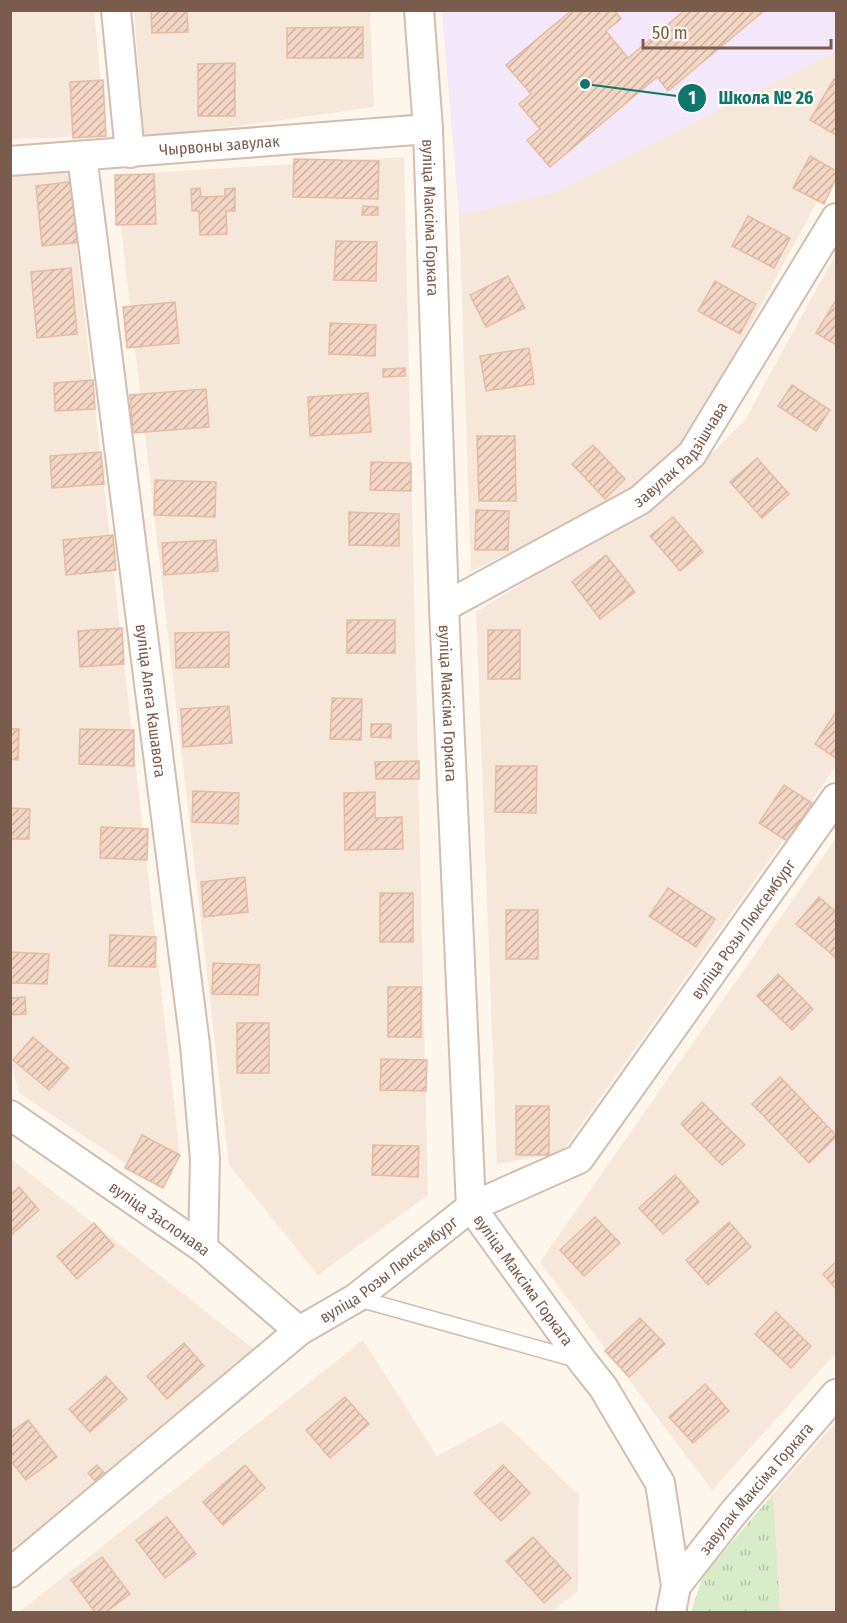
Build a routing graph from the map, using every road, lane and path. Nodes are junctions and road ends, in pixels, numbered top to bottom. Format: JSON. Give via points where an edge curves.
{"nodes":[{"id":1,"x":116,"y":10,"type":"edge"},
{"id":2,"x":419,"y":10,"type":"edge"},
{"id":3,"x":428,"y":129,"type":"junction"},
{"id":4,"x":130,"y":153,"type":"junction"},
{"id":5,"x":82,"y":156,"type":"junction"},
{"id":6,"x":10,"y":161,"type":"edge"},
{"id":7,"x":837,"y":218,"type":"edge"},
{"id":8,"x":444,"y":607,"type":"junction"},
{"id":9,"x":837,"y":798,"type":"edge"},
{"id":10,"x":10,"y":1115,"type":"edge"},
{"id":11,"x":471,"y":1207,"type":"junction"},
{"id":12,"x":202,"y":1248,"type":"junction"},
{"id":13,"x":356,"y":1298,"type":"junction"},
{"id":14,"x":299,"y":1331,"type":"junction"},
{"id":15,"x":583,"y":1362,"type":"junction"},
{"id":16,"x":837,"y":1394,"type":"edge"},
{"id":17,"x":10,"y":1573,"type":"edge"},
{"id":18,"x":673,"y":1599,"type":"edge"}],
"edges":[{"from":1,"to":4,"type":"street"},
{"from":2,"to":3,"type":"street","name":"вуліца Максіма Горкага"},
{"from":3,"to":4,"type":"street","name":"Чырвоны завулак"},
{"from":3,"to":8,"type":"street","name":"вуліца Максіма Горкага"},
{"from":4,"to":5,"type":"street","name":"Чырвоны завулак"},
{"from":5,"to":6,"type":"street","name":"Чырвоны завулак"},
{"from":5,"to":12,"type":"street","name":"вуліца Алега Кашавога","via":[[195,1044],[205,1159]]},
{"from":7,"to":8,"type":"street","name":"завулак Радзішчава","via":[[692,454],[640,500]]},
{"from":8,"to":11,"type":"street","name":"вуліца Максіма Горкага"},
{"from":9,"to":11,"type":"street","name":"вуліца Розы Люксембург","via":[[579,1159]]},
{"from":10,"to":12,"type":"street","name":"вуліца Заслонава"},
{"from":11,"to":13,"type":"street","name":"вуліца Розы Люксембург"},
{"from":11,"to":15,"type":"street","name":"вуліца Максіма Горкага"},
{"from":12,"to":14,"type":"street","name":"вуліца Заслонава"},
{"from":13,"to":14,"type":"street","name":"вуліца Розы Люксембург"},
{"from":13,"to":15,"type":"lane","name":"вуліца Максіма Горкага"},
{"from":14,"to":17,"type":"street","name":"вуліца Розы Люксембург"},
{"from":15,"to":18,"type":"street","name":"вуліца Максіма Горкага","via":[[603,1386],[660,1483]]},
{"from":16,"to":18,"type":"street","name":"завулак Максіма Горкага","via":[[734,1512]]}]}
